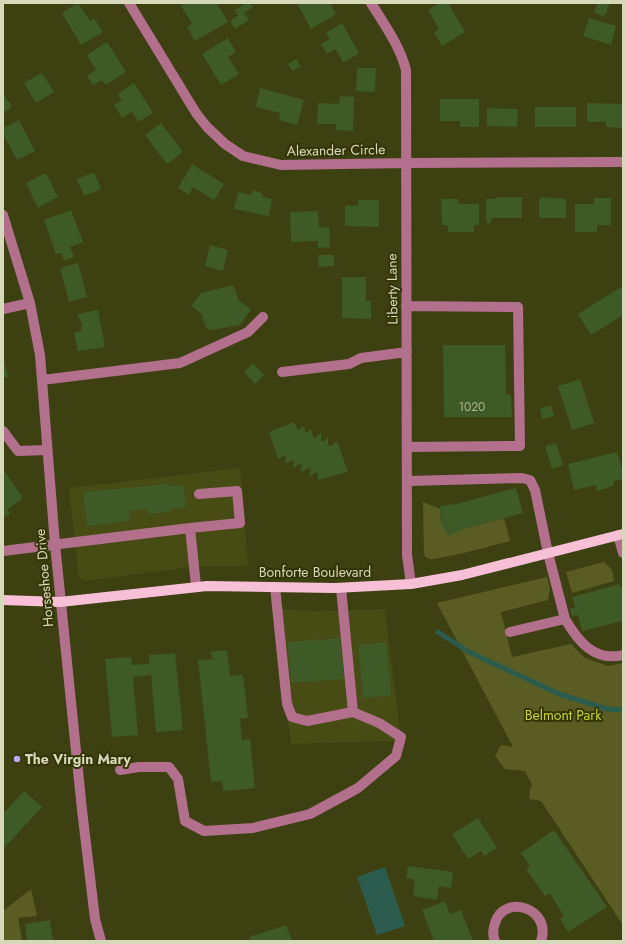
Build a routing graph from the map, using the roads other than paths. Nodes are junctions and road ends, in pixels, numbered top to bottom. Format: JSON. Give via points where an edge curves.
{"nodes":[{"id":1,"x":129,"y":3,"type":"edge"},
{"id":2,"x":371,"y":3,"type":"edge"},
{"id":3,"x":623,"y":162,"type":"edge"},
{"id":4,"x":406,"y":163,"type":"junction"},
{"id":5,"x":3,"y":215,"type":"edge"},
{"id":6,"x":30,"y":303,"type":"junction"},
{"id":7,"x":406,"y":306,"type":"junction"},
{"id":8,"x":3,"y":309,"type":"edge"},
{"id":9,"x":263,"y":317,"type":"dead end"},
{"id":10,"x":407,"y":352,"type":"junction"},
{"id":11,"x":282,"y":372,"type":"dead end"},
{"id":12,"x":42,"y":380,"type":"junction"},
{"id":13,"x":3,"y":431,"type":"edge"},
{"id":14,"x":407,"y":447,"type":"junction"},
{"id":15,"x":47,"y":450,"type":"junction"},
{"id":16,"x":408,"y":481,"type":"junction"},
{"id":17,"x":199,"y":494,"type":"dead end"},
{"id":18,"x":190,"y":528,"type":"junction"},
{"id":19,"x":620,"y":535,"type":"edge"},
{"id":20,"x":55,"y":544,"type":"junction"},
{"id":21,"x":3,"y":551,"type":"edge"},
{"id":22,"x":623,"y":553,"type":"edge"},
{"id":23,"x":548,"y":554,"type":"junction"},
{"id":24,"x":411,"y":584,"type":"junction"},
{"id":25,"x":196,"y":586,"type":"junction"},
{"id":26,"x":275,"y":587,"type":"junction"},
{"id":27,"x":341,"y":588,"type":"junction"},
{"id":28,"x":3,"y":600,"type":"edge"},
{"id":29,"x":60,"y":602,"type":"junction"},
{"id":30,"x":565,"y":619,"type":"junction"},
{"id":31,"x":510,"y":632,"type":"dead end"},
{"id":32,"x":623,"y":655,"type":"edge"},
{"id":33,"x":353,"y":712,"type":"junction"},
{"id":34,"x":120,"y":770,"type":"dead end"},
{"id":35,"x":101,"y":941,"type":"edge"},
{"id":36,"x":495,"y":941,"type":"edge"},
{"id":37,"x":540,"y":941,"type":"edge"}],
"edges":[{"from":1,"to":4,"type":"street","name":"Alexander Circle","via":[[196,113],[225,144],[243,156],[281,165]]},
{"from":2,"to":4,"type":"street","name":"Liberty Lane","via":[[397,47],[406,70]]},
{"from":3,"to":4,"type":"street","name":"Alexander Circle"},
{"from":4,"to":7,"type":"street","name":"Liberty Lane"},
{"from":5,"to":6,"type":"street","name":"Horseshoe Drive"},
{"from":6,"to":8,"type":"street"},
{"from":6,"to":12,"type":"street","name":"Horseshoe Drive"},
{"from":7,"to":10,"type":"street","name":"Liberty Lane"},
{"from":7,"to":14,"type":"street","via":[[518,307],[520,446]]},
{"from":9,"to":12,"type":"street","via":[[248,332],[180,363]]},
{"from":10,"to":11,"type":"street","via":[[360,358],[349,364]]},
{"from":10,"to":14,"type":"street","name":"Liberty Lane"},
{"from":12,"to":15,"type":"street","name":"Horseshoe Drive"},
{"from":13,"to":15,"type":"street","via":[[18,451]]},
{"from":14,"to":16,"type":"street","name":"Liberty Lane"},
{"from":15,"to":20,"type":"street","name":"Horseshoe Drive"},
{"from":16,"to":23,"type":"street","via":[[522,478],[530,480],[535,490]]},
{"from":16,"to":24,"type":"street","name":"Liberty Lane","via":[[407,555]]},
{"from":17,"to":18,"type":"street","via":[[237,491],[240,523]]},
{"from":18,"to":20,"type":"street"},
{"from":18,"to":25,"type":"street"},
{"from":19,"to":22,"type":"street"},
{"from":19,"to":23,"type":"main road","name":"Bonforte Boulevard"},
{"from":20,"to":21,"type":"street"},
{"from":20,"to":29,"type":"street","name":"Horseshoe Drive"},
{"from":23,"to":24,"type":"main road","name":"Bonforte Boulevard","via":[[462,575]]},
{"from":23,"to":30,"type":"street"},
{"from":24,"to":27,"type":"main road","name":"Bonforte Boulevard"},
{"from":25,"to":26,"type":"main road","name":"Bonforte Boulevard"},
{"from":25,"to":29,"type":"main road","name":"Bonforte Boulevard"},
{"from":26,"to":27,"type":"main road","name":"Bonforte Boulevard"},
{"from":26,"to":33,"type":"street","via":[[287,704],[292,717],[307,721]]},
{"from":27,"to":33,"type":"street"},
{"from":28,"to":29,"type":"main road","name":"Bonforte Boulevard"},
{"from":29,"to":35,"type":"street","name":"Horseshoe Drive","via":[[95,919]]},
{"from":30,"to":31,"type":"street"},
{"from":30,"to":32,"type":"street","via":[[574,635],[591,651],[604,656]]},
{"from":33,"to":34,"type":"street","via":[[379,723],[401,737],[396,756],[358,788],[310,814],[253,828],[204,831],[185,821],[178,779],[169,767]]},
{"from":36,"to":37,"type":"street","via":[[493,928],[496,919],[511,907],[521,907],[538,916],[543,935]]}]}
